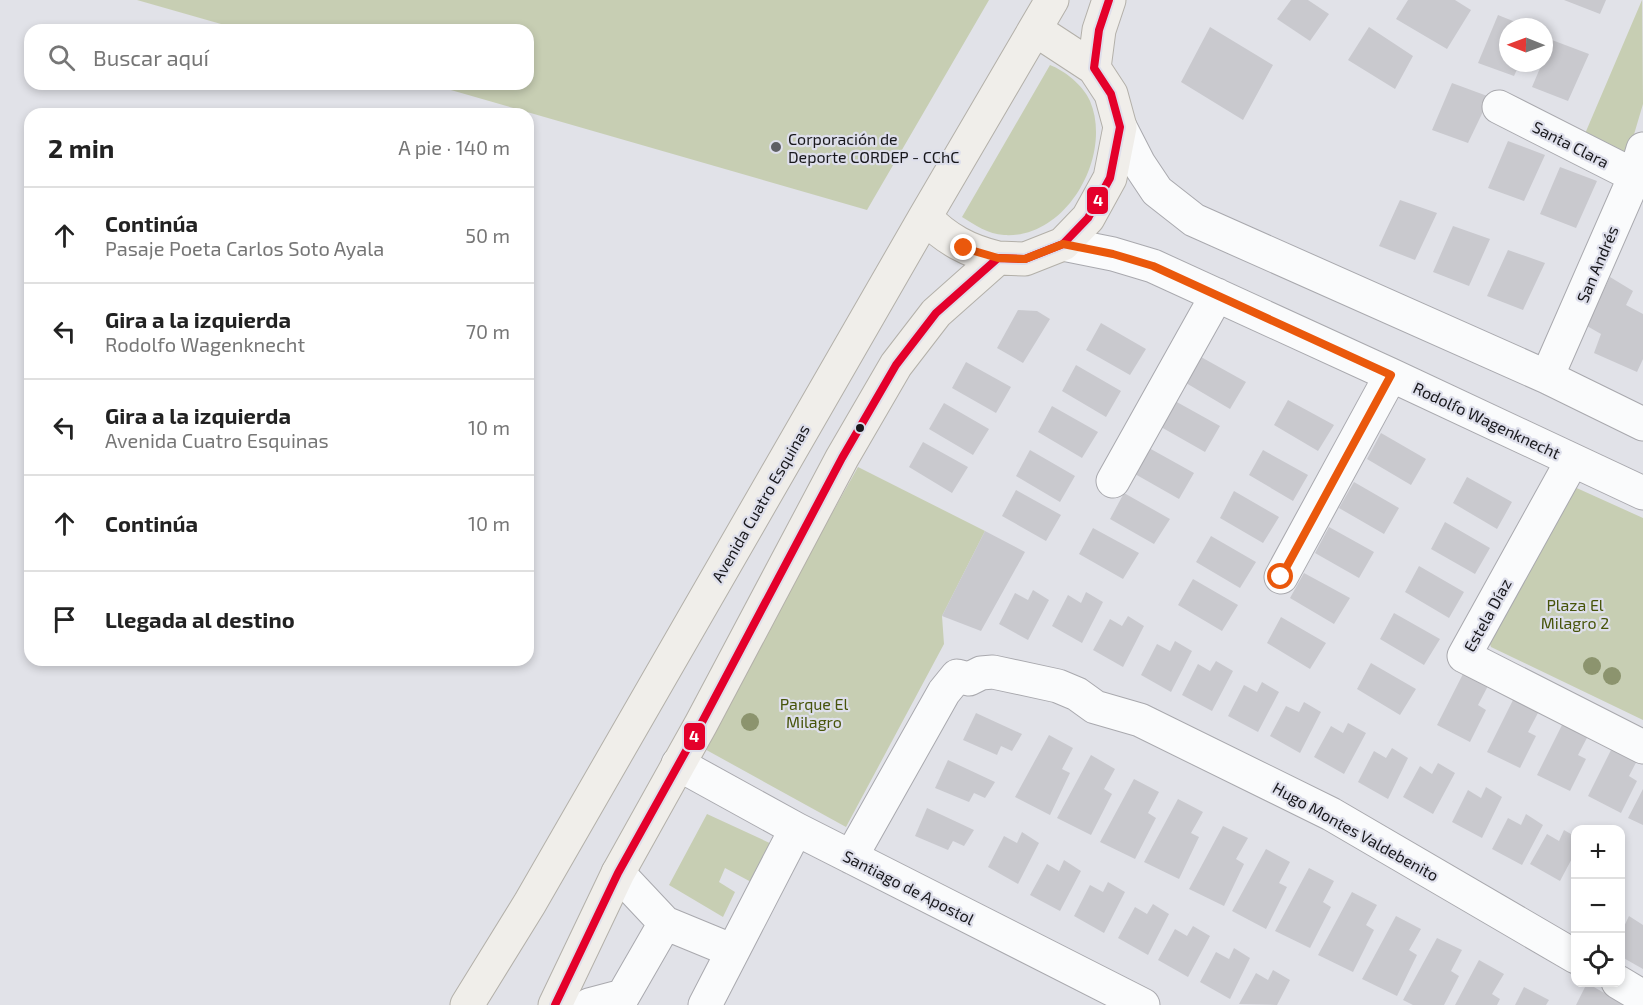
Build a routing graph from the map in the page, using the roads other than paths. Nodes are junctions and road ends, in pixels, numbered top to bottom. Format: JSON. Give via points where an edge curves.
{"nodes":[{"id":1,"x":1052,"y":0,"type":"edge"},
{"id":2,"x":1109,"y":0,"type":"edge"},
{"id":3,"x":1036,"y":30,"type":"junction"},
{"id":4,"x":1094,"y":68,"type":"junction"},
{"id":5,"x":1499,"y":107,"type":"dead end"},
{"id":6,"x":1120,"y":127,"type":"junction"},
{"id":7,"x":1640,"y":168,"type":"edge"},
{"id":8,"x":925,"y":217,"type":"junction"},
{"id":9,"x":1063,"y":244,"type":"junction"},
{"id":10,"x":998,"y":258,"type":"junction"},
{"id":11,"x":1217,"y":295,"type":"junction"},
{"id":12,"x":1391,"y":375,"type":"junction"},
{"id":13,"x":1548,"y":377,"type":"junction"},
{"id":14,"x":1643,"y":424,"type":"edge"},
{"id":15,"x":1572,"y":461,"type":"junction"},
{"id":16,"x":1113,"y":481,"type":"dead end"},
{"id":17,"x":1643,"y":494,"type":"edge"},
{"id":18,"x":1281,"y":577,"type":"dead end"},
{"id":19,"x":1643,"y":747,"type":"edge"},
{"id":20,"x":678,"y":764,"type":"junction"},
{"id":21,"x":796,"y":829,"type":"junction"},
{"id":22,"x":851,"y":857,"type":"junction"},
{"id":23,"x":618,"y":873,"type":"junction"},
{"id":24,"x":665,"y":923,"type":"junction"},
{"id":25,"x":732,"y":951,"type":"junction"},
{"id":26,"x":1571,"y":955,"type":"edge"},
{"id":27,"x":1625,"y":986,"type":"edge"},
{"id":28,"x":1643,"y":997,"type":"edge"},
{"id":29,"x":626,"y":1002,"type":"edge"},
{"id":30,"x":1133,"y":1003,"type":"edge"},
{"id":31,"x":467,"y":1005,"type":"edge"},
{"id":32,"x":555,"y":1005,"type":"edge"},
{"id":33,"x":589,"y":1005,"type":"edge"},
{"id":34,"x":705,"y":1005,"type":"edge"}],
"edges":[{"from":1,"to":3,"type":"main road","name":"Avenida Cuatro Esquinas"},
{"from":2,"to":4,"type":"main road"},
{"from":3,"to":4,"type":"main road"},
{"from":3,"to":8,"type":"main road","name":"Avenida Cuatro Esquinas"},
{"from":4,"to":6,"type":"main road","via":[[1111,94]]},
{"from":5,"to":7,"type":"street","name":"Santa Clara"},
{"from":6,"to":9,"type":"main road","via":[[1110,178],[1088,218]]},
{"from":6,"to":13,"type":"street","via":[[1157,191],[1194,220]]},
{"from":7,"to":13,"type":"street","name":"San Andrés"},
{"from":8,"to":10,"type":"main road","via":[[964,248]]},
{"from":8,"to":31,"type":"main road","name":"Avenida Cuatro Esquinas","via":[[536,893]]},
{"from":9,"to":10,"type":"main road","via":[[1025,259]]},
{"from":9,"to":11,"type":"street","name":"Rodolfo Wagenknecht","via":[[1153,266]]},
{"from":10,"to":20,"type":"main road","via":[[936,313],[896,365]]},
{"from":11,"to":12,"type":"street","name":"Rodolfo Wagenknecht"},
{"from":11,"to":16,"type":"street"},
{"from":12,"to":15,"type":"street","name":"Rodolfo Wagenknecht"},
{"from":12,"to":18,"type":"street"},
{"from":13,"to":14,"type":"street"},
{"from":15,"to":17,"type":"street","name":"Rodolfo Wagenknecht"},
{"from":15,"to":19,"type":"street","name":"Estela Díaz","via":[[1464,657]]},
{"from":20,"to":21,"type":"street","name":"Santiago de Apostol"},
{"from":20,"to":23,"type":"main road"},
{"from":21,"to":22,"type":"street","name":"Santiago de Apostol"},
{"from":21,"to":25,"type":"street"},
{"from":22,"to":26,"type":"street","name":"Hugo Montes Valdebenito","via":[[944,692],[957,676],[969,679],[983,693],[1065,710],[1095,708],[1140,720],[1331,814]]},
{"from":22,"to":30,"type":"street","name":"Santiago de Apostol"},
{"from":23,"to":24,"type":"street"},
{"from":23,"to":32,"type":"main road"},
{"from":24,"to":25,"type":"street"},
{"from":24,"to":29,"type":"street"},
{"from":25,"to":34,"type":"street"},
{"from":27,"to":28,"type":"street"},
{"from":29,"to":33,"type":"street"}]}
